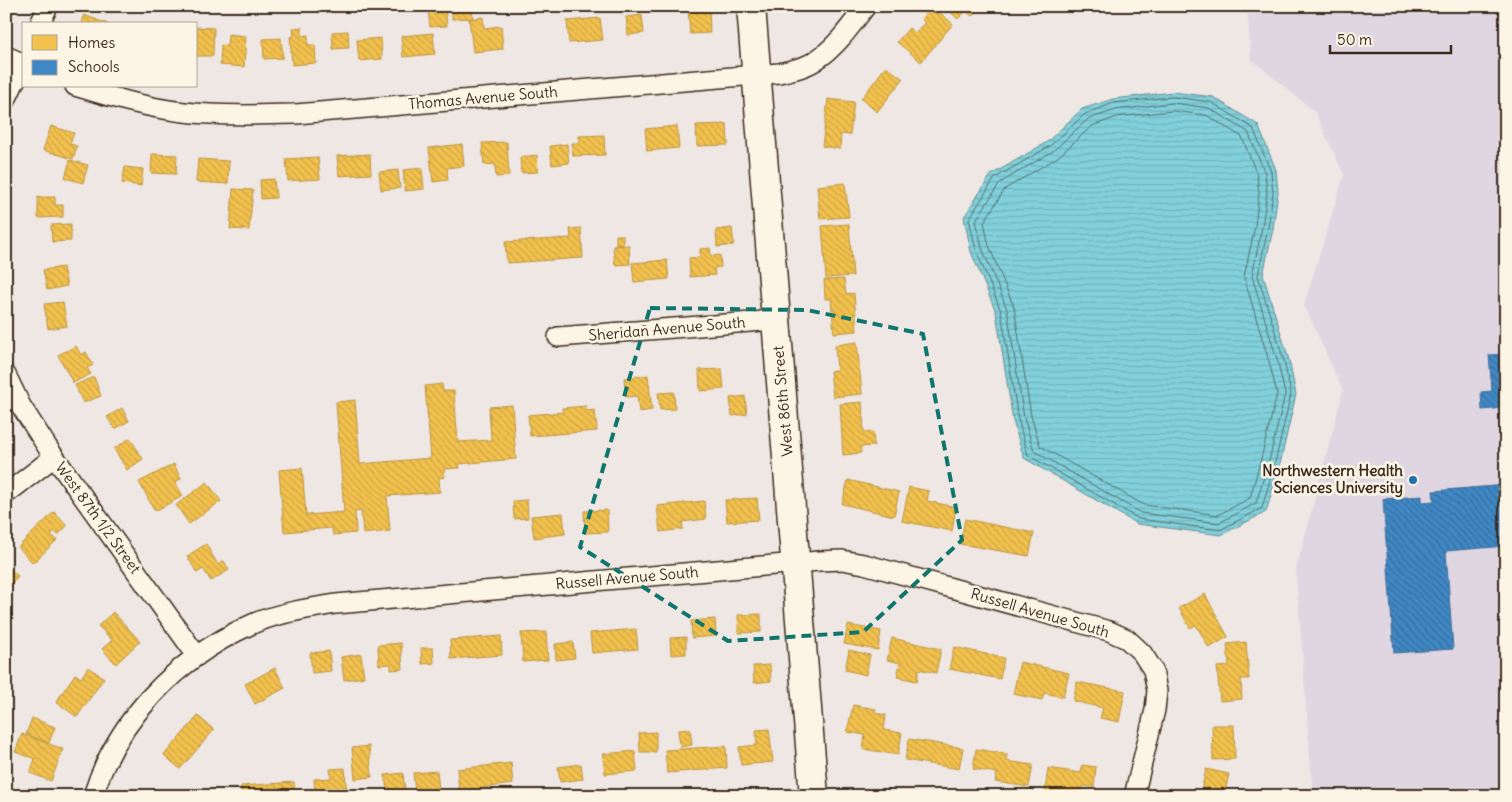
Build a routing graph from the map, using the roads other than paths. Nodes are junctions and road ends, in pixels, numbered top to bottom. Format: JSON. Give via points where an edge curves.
{"nodes":[{"id":1,"x":48,"y":6,"type":"edge"},
{"id":2,"x":751,"y":6,"type":"edge"},
{"id":3,"x":866,"y":6,"type":"edge"},
{"id":4,"x":41,"y":22,"type":"edge"},
{"id":5,"x":19,"y":61,"type":"edge"},
{"id":6,"x":757,"y":75,"type":"junction"},
{"id":7,"x":82,"y":88,"type":"edge"},
{"id":8,"x":6,"y":100,"type":"edge"},
{"id":9,"x":776,"y":320,"type":"junction"},
{"id":10,"x":558,"y":337,"type":"dead end"},
{"id":11,"x":6,"y":375,"type":"edge"},
{"id":12,"x":54,"y":457,"type":"junction"},
{"id":13,"x":6,"y":494,"type":"edge"},
{"id":14,"x":796,"y":563,"type":"junction"},
{"id":15,"x":196,"y":656,"type":"junction"},
{"id":16,"x":93,"y":796,"type":"edge"},
{"id":17,"x":814,"y":796,"type":"edge"},
{"id":18,"x":1134,"y":796,"type":"edge"}],
"edges":[{"from":1,"to":4,"type":"street"},
{"from":2,"to":6,"type":"street","name":"West 86th Street"},
{"from":3,"to":6,"type":"street","name":"Thomas Avenue South","via":[[818,59],[800,68]]},
{"from":5,"to":8,"type":"street"},
{"from":6,"to":7,"type":"street","name":"Thomas Avenue South","via":[[240,116],[184,112],[127,102]]},
{"from":6,"to":9,"type":"street","name":"West 86th Street"},
{"from":9,"to":10,"type":"street","name":"Sheridan Avenue South"},
{"from":9,"to":14,"type":"street","name":"West 86th Street"},
{"from":11,"to":12,"type":"street","name":"West 87th 1/2 Street","via":[[21,406]]},
{"from":12,"to":13,"type":"street"},
{"from":12,"to":15,"type":"street","name":"West 87th 1/2 Street"},
{"from":14,"to":15,"type":"street","name":"Russell Avenue South","via":[[292,611],[249,626]]},
{"from":14,"to":17,"type":"street","name":"West 86th Street"},
{"from":14,"to":18,"type":"street","name":"Russell Avenue South","via":[[842,560],[864,564],[1127,638],[1153,670],[1157,691]]},
{"from":15,"to":16,"type":"street","name":"Russell Avenue South","via":[[142,706],[116,743]]}]}
